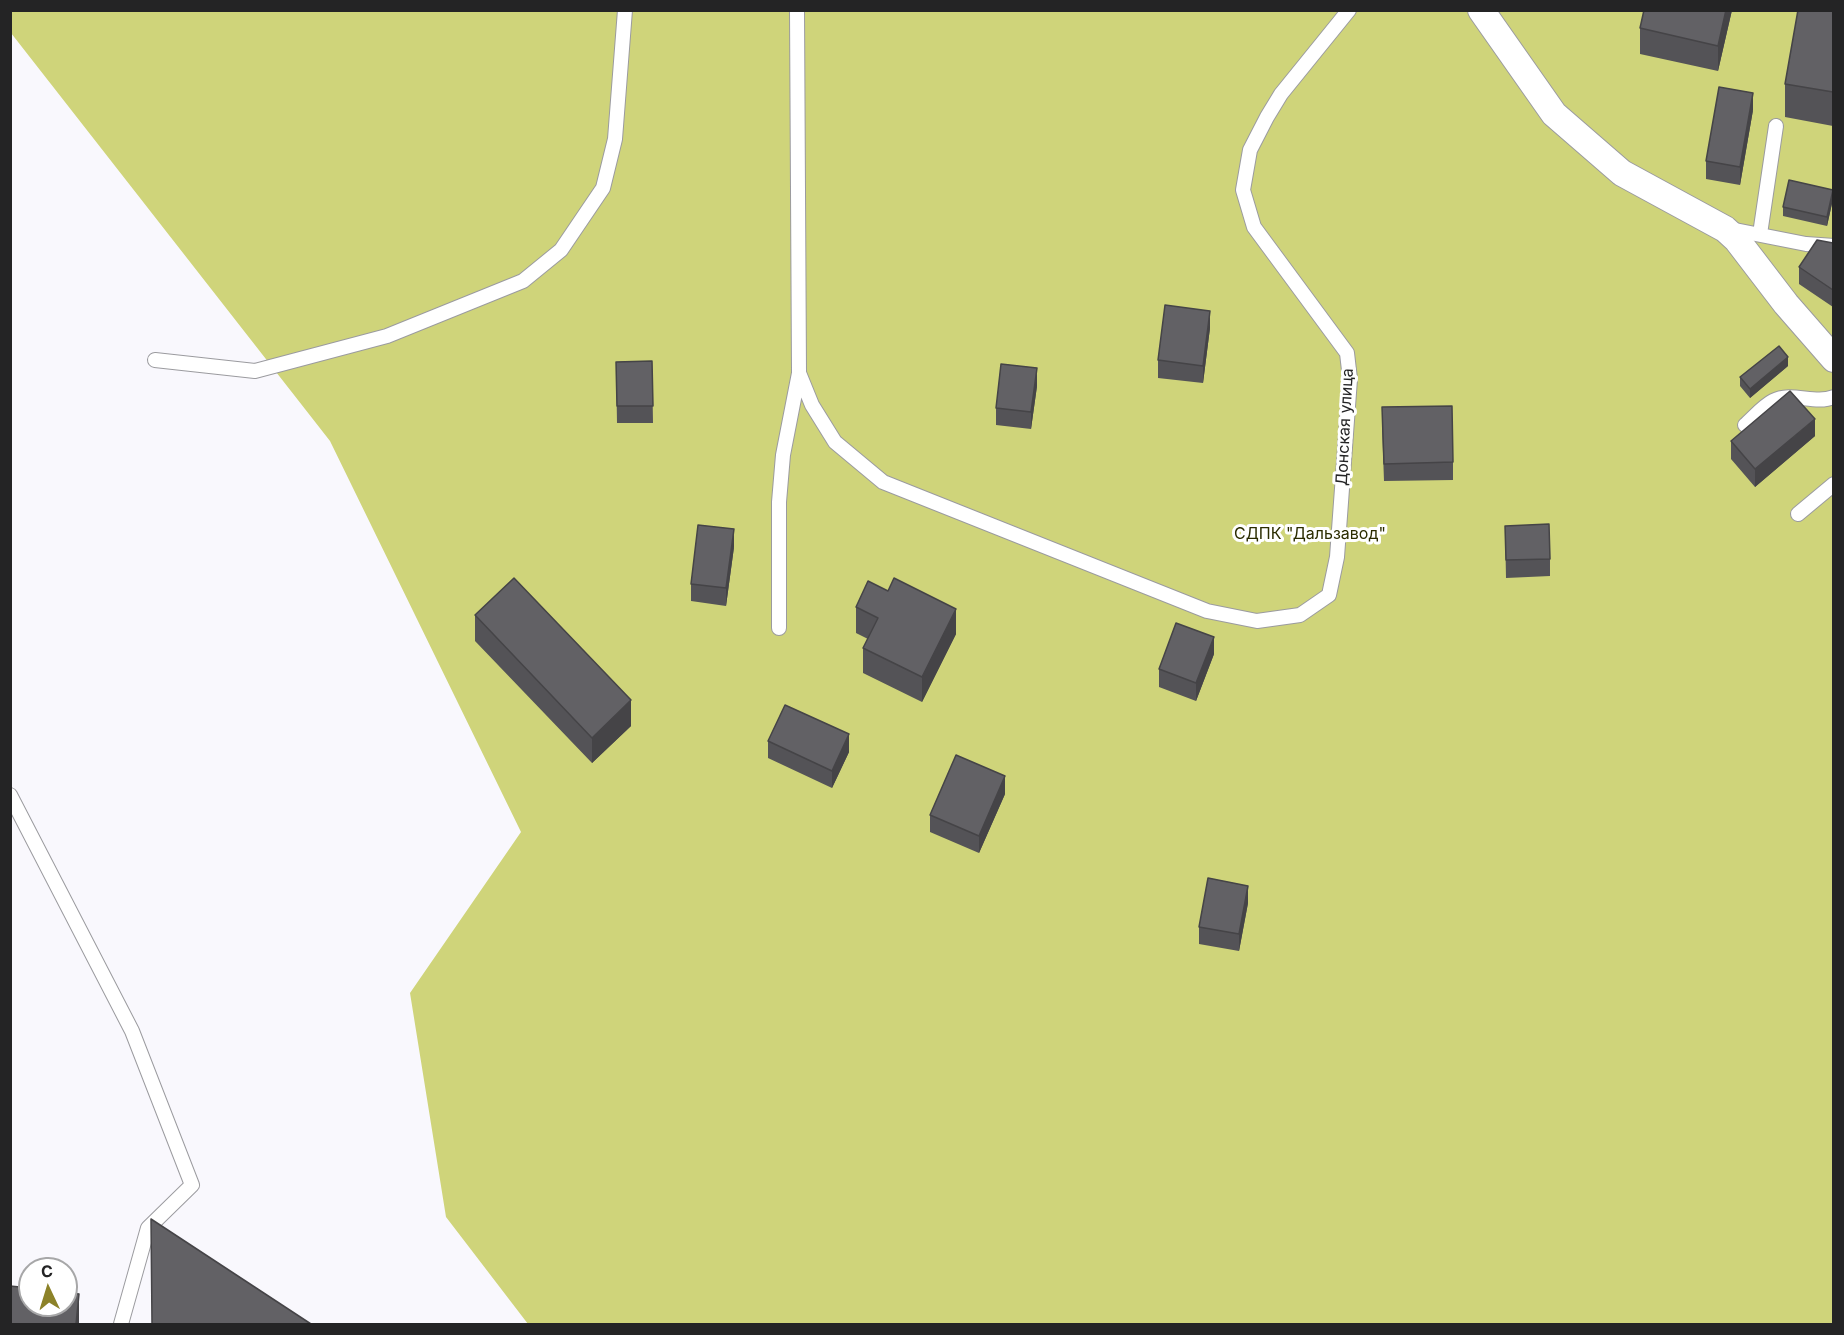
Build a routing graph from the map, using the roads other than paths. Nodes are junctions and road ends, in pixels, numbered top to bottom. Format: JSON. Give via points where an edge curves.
{"nodes":[{"id":1,"x":625,"y":10,"type":"edge"},
{"id":2,"x":797,"y":10,"type":"edge"},
{"id":3,"x":1349,"y":10,"type":"edge"},
{"id":4,"x":1481,"y":10,"type":"edge"},
{"id":5,"x":1776,"y":126,"type":"dead end"},
{"id":6,"x":1725,"y":229,"type":"junction"},
{"id":7,"x":1760,"y":234,"type":"junction"},
{"id":8,"x":1833,"y":246,"type":"edge"},
{"id":9,"x":1833,"y":359,"type":"edge"},
{"id":10,"x":155,"y":360,"type":"dead end"},
{"id":11,"x":800,"y":373,"type":"junction"},
{"id":12,"x":1833,"y":397,"type":"edge"},
{"id":13,"x":1744,"y":425,"type":"dead end"},
{"id":14,"x":1833,"y":484,"type":"edge"},
{"id":15,"x":1798,"y":514,"type":"dead end"},
{"id":16,"x":779,"y":628,"type":"dead end"},
{"id":17,"x":10,"y":795,"type":"edge"},
{"id":18,"x":121,"y":1324,"type":"edge"}],
"edges":[{"from":1,"to":10,"type":"lane","via":[[615,140],[603,188],[561,250],[523,281],[387,336],[255,371]]},
{"from":2,"to":11,"type":"lane"},
{"from":3,"to":11,"type":"lane","name":"Донская улица","via":[[1267,117],[1250,150],[1243,190],[1254,227],[1347,353],[1350,379],[1337,557],[1329,595],[1300,615],[1257,621],[1207,611],[882,483],[835,442],[812,405]]},
{"from":4,"to":6,"type":"street","via":[[1554,114],[1622,173]]},
{"from":5,"to":7,"type":"lane"},
{"from":6,"to":7,"type":"lane"},
{"from":6,"to":9,"type":"street"},
{"from":7,"to":8,"type":"lane"},
{"from":11,"to":16,"type":"lane","via":[[780,490]]},
{"from":12,"to":13,"type":"lane","via":[[1816,401],[1774,400]]},
{"from":14,"to":15,"type":"lane"},
{"from":17,"to":18,"type":"lane","via":[[132,1031],[192,1185],[148,1228]]}]}
